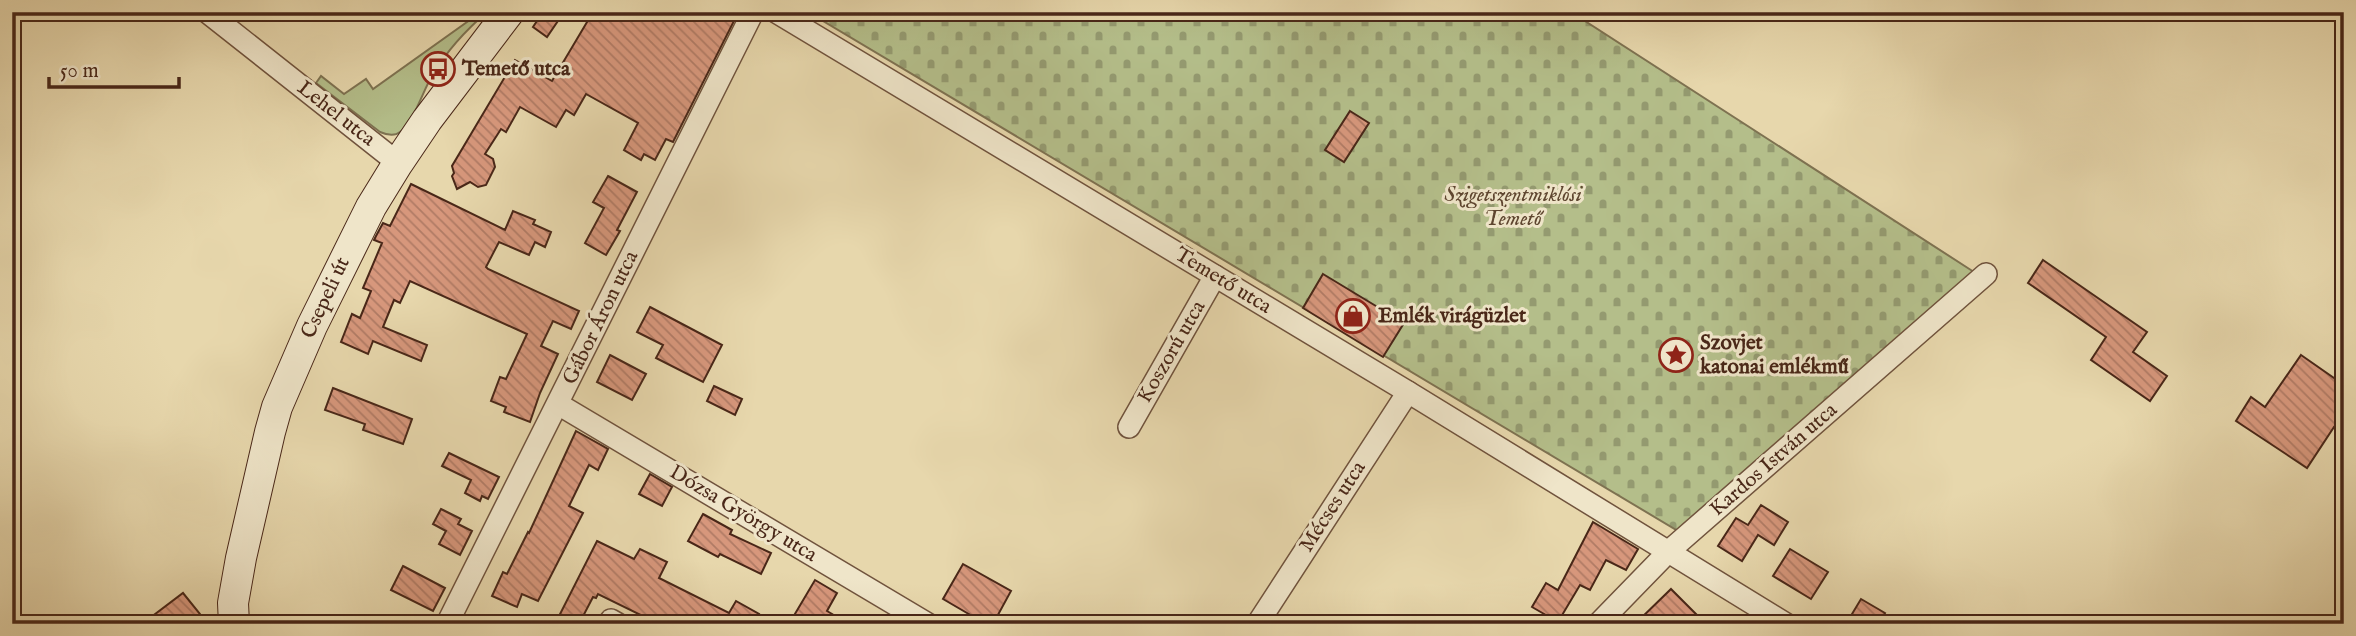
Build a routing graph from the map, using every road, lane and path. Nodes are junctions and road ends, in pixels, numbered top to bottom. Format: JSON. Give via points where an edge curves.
{"nodes":[{"id":1,"x":207,"y":12,"type":"edge"},
{"id":2,"x":509,"y":12,"type":"edge"},
{"id":3,"x":752,"y":12,"type":"edge"},
{"id":4,"x":776,"y":12,"type":"edge"},
{"id":5,"x":398,"y":163,"type":"junction"},
{"id":6,"x":1986,"y":275,"type":"dead end"},
{"id":7,"x":1215,"y":276,"type":"junction"},
{"id":8,"x":1408,"y":392,"type":"junction"},
{"id":9,"x":558,"y":404,"type":"junction"},
{"id":10,"x":1129,"y":428,"type":"dead end"},
{"id":11,"x":1669,"y":551,"type":"junction"},
{"id":12,"x":1258,"y":623,"type":"edge"},
{"id":13,"x":234,"y":624,"type":"edge"},
{"id":14,"x":447,"y":624,"type":"edge"},
{"id":15,"x":928,"y":624,"type":"edge"},
{"id":16,"x":1598,"y":624,"type":"edge"},
{"id":17,"x":1786,"y":624,"type":"edge"}],
"edges":[{"from":1,"to":5,"type":"street","name":"Lehel utca"},
{"from":2,"to":5,"type":"street","name":"Csepeli út"},
{"from":3,"to":9,"type":"street","name":"Gábor Áron utca"},
{"from":4,"to":7,"type":"street","name":"Temető utca"},
{"from":5,"to":13,"type":"street","name":"Csepeli út","via":[[335,277],[277,407],[240,558]]},
{"from":6,"to":11,"type":"street","name":"Kardos István utca"},
{"from":7,"to":8,"type":"street","name":"Temető utca"},
{"from":7,"to":10,"type":"street","name":"Koszorú utca"},
{"from":8,"to":11,"type":"street","name":"Temető utca"},
{"from":8,"to":12,"type":"street","name":"Mécses utca"},
{"from":9,"to":14,"type":"street","name":"Gábor Áron utca"},
{"from":9,"to":15,"type":"street","name":"Dózsa György utca"},
{"from":11,"to":16,"type":"street","name":"Kardos István utca"},
{"from":11,"to":17,"type":"street","name":"Temető utca"}]}
